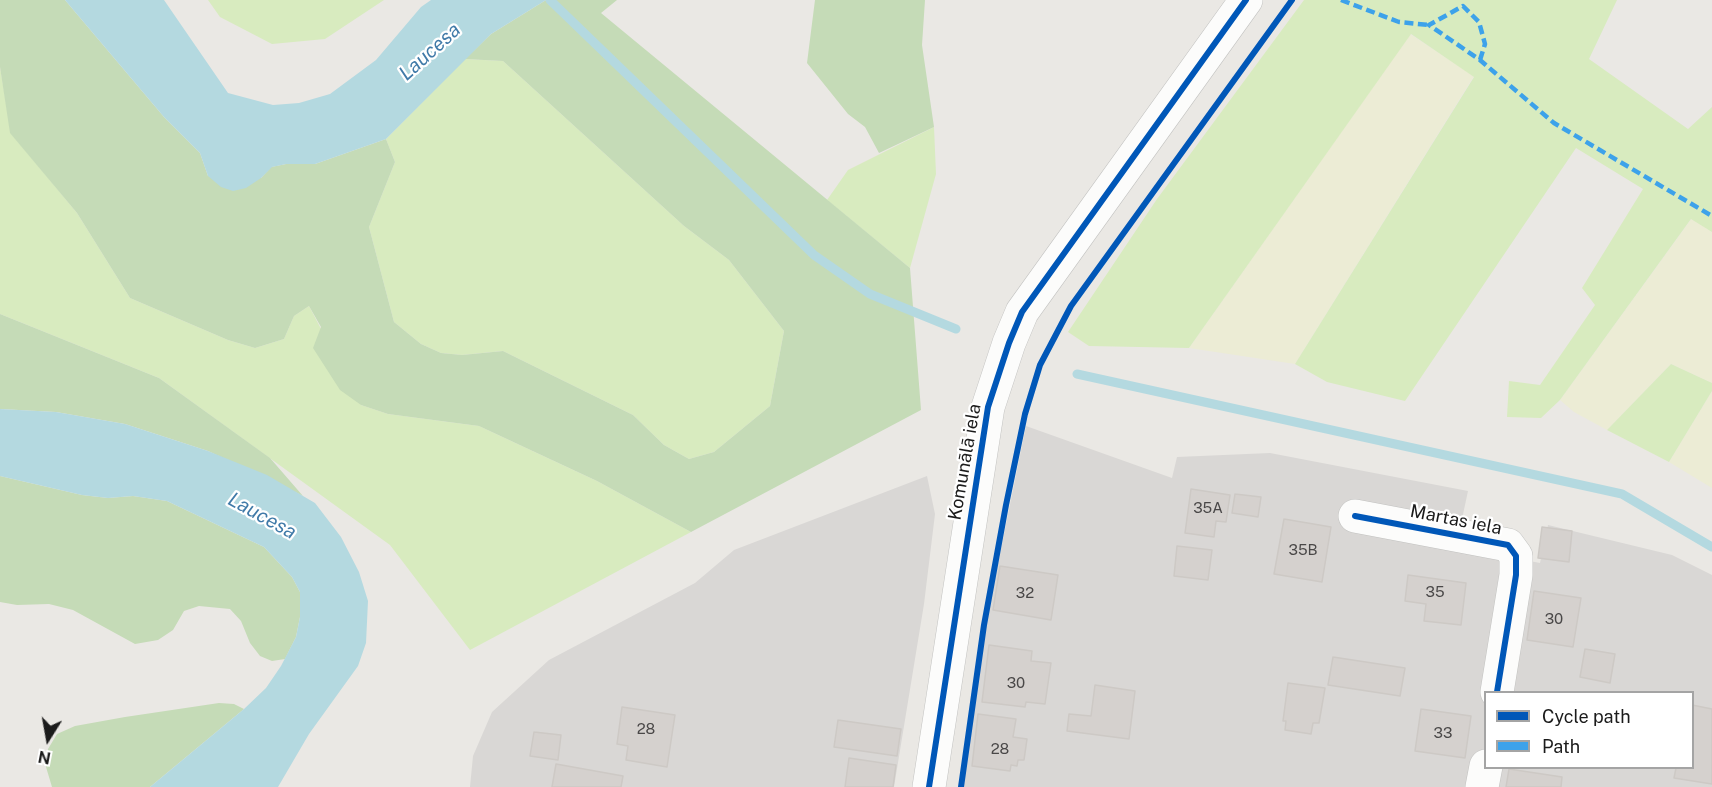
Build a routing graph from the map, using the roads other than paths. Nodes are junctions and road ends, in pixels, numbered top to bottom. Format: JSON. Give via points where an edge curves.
{"nodes":[{"id":1,"x":1246,"y":0,"type":"edge"},
{"id":2,"x":1355,"y":516,"type":"dead end"},
{"id":3,"x":1497,"y":691,"type":"edge"},
{"id":4,"x":1485,"y":769,"type":"edge"},
{"id":5,"x":929,"y":787,"type":"edge"},
{"id":6,"x":1482,"y":787,"type":"edge"}],
"edges":[{"from":1,"to":5,"type":"street","name":"Komunālā iela","via":[[1022,312],[1009,343],[988,408]]},
{"from":2,"to":3,"type":"street","name":"Martas iela","via":[[1508,545],[1516,556],[1516,575]]},
{"from":4,"to":6,"type":"street"}]}
